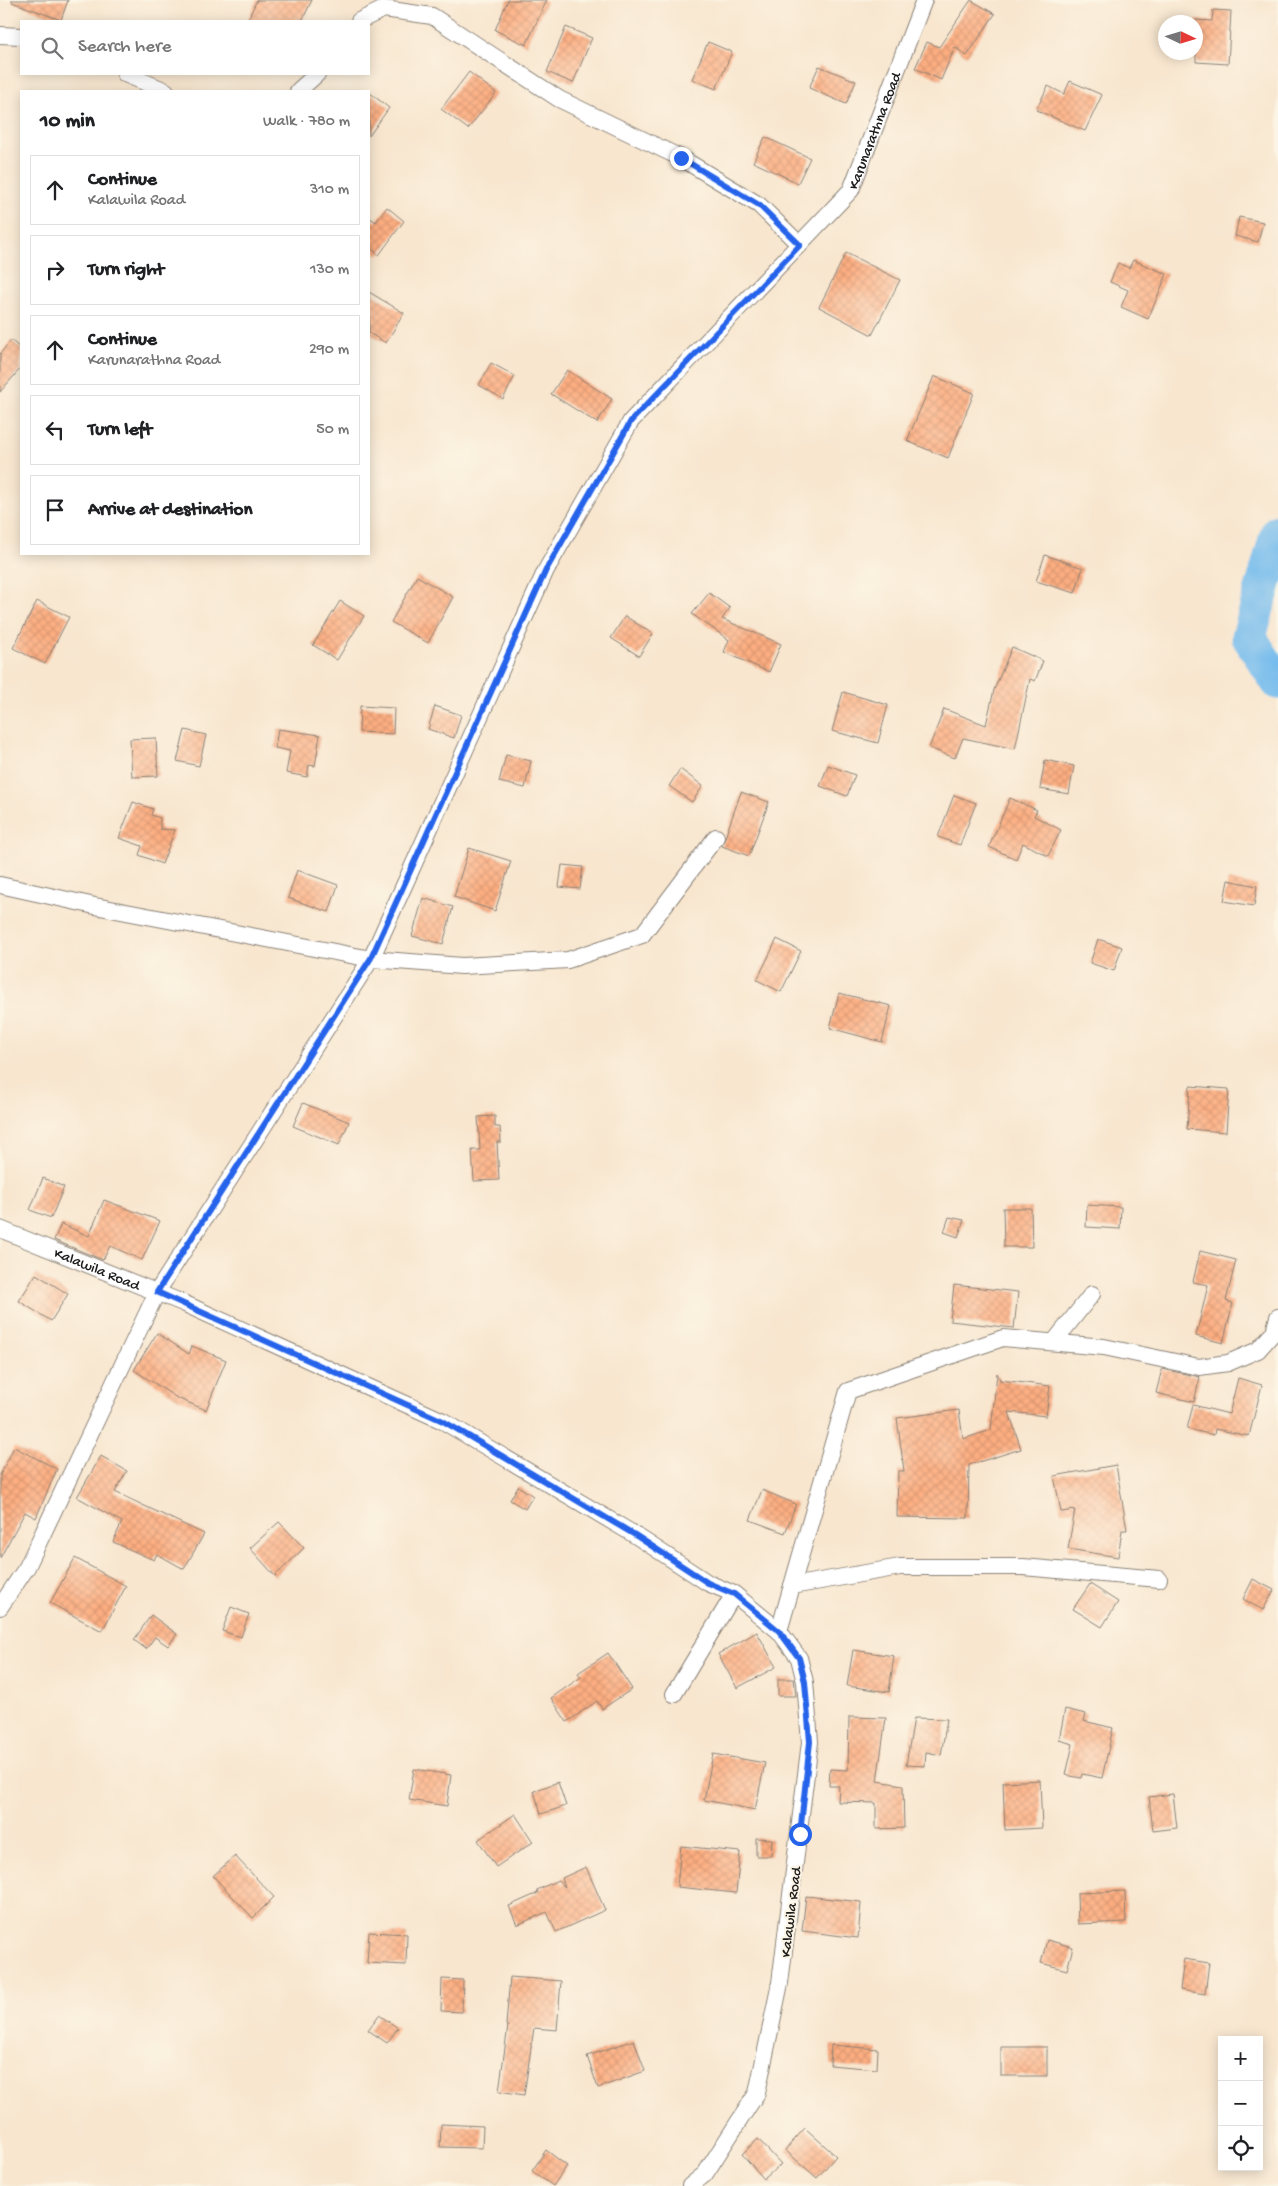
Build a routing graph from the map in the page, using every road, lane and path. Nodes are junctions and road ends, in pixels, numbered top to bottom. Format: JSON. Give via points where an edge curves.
{"nodes":[{"id":1,"x":924,"y":0,"type":"edge"},
{"id":2,"x":361,"y":20,"type":"edge"},
{"id":3,"x":0,"y":35,"type":"edge"},
{"id":4,"x":20,"y":36,"type":"edge"},
{"id":5,"x":127,"y":75,"type":"edge"},
{"id":6,"x":316,"y":75,"type":"edge"},
{"id":7,"x":164,"y":90,"type":"edge"},
{"id":8,"x":299,"y":90,"type":"edge"},
{"id":9,"x":800,"y":245,"type":"junction"},
{"id":10,"x":716,"y":837,"type":"dead end"},
{"id":11,"x":0,"y":885,"type":"edge"},
{"id":12,"x":371,"y":958,"type":"junction"},
{"id":13,"x":0,"y":1229,"type":"edge"},
{"id":14,"x":157,"y":1292,"type":"junction"},
{"id":15,"x":1092,"y":1294,"type":"dead end"},
{"id":16,"x":1278,"y":1317,"type":"edge"},
{"id":17,"x":1054,"y":1342,"type":"junction"},
{"id":18,"x":1160,"y":1578,"type":"dead end"},
{"id":19,"x":792,"y":1586,"type":"junction"},
{"id":20,"x":734,"y":1594,"type":"junction"},
{"id":21,"x":0,"y":1607,"type":"edge"},
{"id":22,"x":779,"y":1631,"type":"junction"},
{"id":23,"x":674,"y":1694,"type":"dead end"},
{"id":24,"x":690,"y":2186,"type":"edge"}],
"edges":[{"from":1,"to":9,"type":"street","name":"Karunarathna Road","via":[[851,190]]},
{"from":2,"to":9,"type":"street","via":[[384,8],[432,16],[558,99],[681,158],[759,205]]},
{"from":3,"to":4,"type":"street"},
{"from":5,"to":7,"type":"street"},
{"from":6,"to":8,"type":"street"},
{"from":9,"to":12,"type":"street","name":"Karunarathna Road","via":[[631,421],[546,570]]},
{"from":10,"to":12,"type":"street","via":[[642,935],[568,960],[462,966]]},
{"from":11,"to":12,"type":"street"},
{"from":12,"to":14,"type":"street","name":"Karunarathna Road"},
{"from":13,"to":14,"type":"street","name":"Kalawila Road"},
{"from":14,"to":20,"type":"street","name":"Kalawila Road","via":[[443,1421],[635,1535],[708,1583]]},
{"from":14,"to":21,"type":"street","name":"Karunarathna Road","via":[[27,1567]]},
{"from":15,"to":17,"type":"street"},
{"from":16,"to":17,"type":"street","via":[[1274,1332],[1258,1350],[1228,1363],[1199,1367],[1104,1347]]},
{"from":17,"to":19,"type":"street","via":[[1003,1338],[848,1391]]},
{"from":18,"to":19,"type":"street","via":[[1023,1567],[900,1567]]},
{"from":19,"to":22,"type":"street"},
{"from":20,"to":22,"type":"street","name":"Kalawila Road"},
{"from":20,"to":23,"type":"street"},
{"from":22,"to":24,"type":"street","name":"Kalawila Road","via":[[799,1658],[805,1682],[810,1742],[780,1983],[757,2093],[704,2174]]}]}
